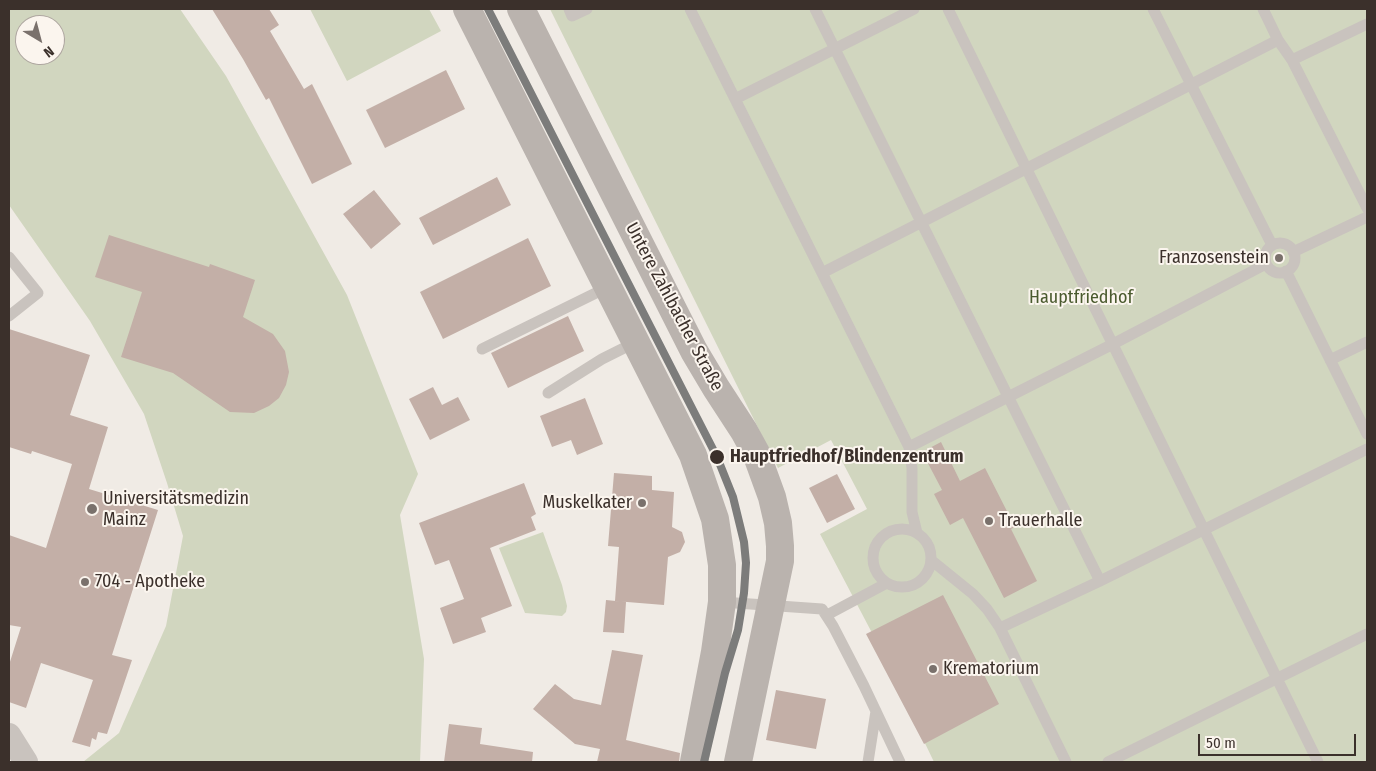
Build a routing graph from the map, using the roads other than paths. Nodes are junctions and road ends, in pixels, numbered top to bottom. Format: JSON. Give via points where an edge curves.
{"nodes":[{"id":1,"x":467,"y":9,"type":"edge"},
{"id":2,"x":521,"y":9,"type":"edge"},
{"id":3,"x":569,"y":9,"type":"edge"},
{"id":4,"x":587,"y":9,"type":"edge"},
{"id":5,"x":690,"y":9,"type":"edge"},
{"id":6,"x":815,"y":9,"type":"edge"},
{"id":7,"x":914,"y":9,"type":"edge"},
{"id":8,"x":948,"y":9,"type":"edge"},
{"id":9,"x":1153,"y":9,"type":"edge"},
{"id":10,"x":1263,"y":9,"type":"edge"},
{"id":11,"x":1367,"y":24,"type":"edge"},
{"id":12,"x":1278,"y":40,"type":"junction"},
{"id":13,"x":835,"y":48,"type":"junction"},
{"id":14,"x":1292,"y":60,"type":"junction"},
{"id":15,"x":1192,"y":84,"type":"junction"},
{"id":16,"x":735,"y":99,"type":"junction"},
{"id":17,"x":1026,"y":168,"type":"junction"},
{"id":18,"x":1367,"y":208,"type":"edge"},
{"id":19,"x":1367,"y":217,"type":"edge"},
{"id":20,"x":922,"y":222,"type":"junction"},
{"id":21,"x":1272,"y":245,"type":"junction"},
{"id":22,"x":1293,"y":252,"type":"junction"},
{"id":23,"x":9,"y":257,"type":"edge"},
{"id":24,"x":1266,"y":264,"type":"junction"},
{"id":25,"x":1286,"y":271,"type":"junction"},
{"id":26,"x":822,"y":273,"type":"junction"},
{"id":27,"x":608,"y":287,"type":"junction"},
{"id":28,"x":9,"y":316,"type":"edge"},
{"id":29,"x":636,"y":342,"type":"junction"},
{"id":30,"x":1367,"y":342,"type":"edge"},
{"id":31,"x":1112,"y":344,"type":"junction"},
{"id":32,"x":482,"y":349,"type":"dead end"},
{"id":33,"x":1330,"y":360,"type":"junction"},
{"id":34,"x":548,"y":393,"type":"dead end"},
{"id":35,"x":1009,"y":397,"type":"junction"},
{"id":36,"x":1367,"y":434,"type":"edge"},
{"id":37,"x":909,"y":447,"type":"junction"},
{"id":38,"x":1367,"y":449,"type":"edge"},
{"id":39,"x":1204,"y":530,"type":"junction"},
{"id":40,"x":917,"y":533,"type":"junction"},
{"id":41,"x":932,"y":560,"type":"junction"},
{"id":42,"x":1100,"y":581,"type":"junction"},
{"id":43,"x":887,"y":583,"type":"junction"},
{"id":44,"x":722,"y":602,"type":"junction"},
{"id":45,"x":771,"y":606,"type":"junction"},
{"id":46,"x":827,"y":615,"type":"junction"},
{"id":47,"x":1000,"y":628,"type":"junction"},
{"id":48,"x":1367,"y":634,"type":"edge"},
{"id":49,"x":1277,"y":678,"type":"junction"},
{"id":50,"x":876,"y":711,"type":"junction"},
{"id":51,"x":9,"y":735,"type":"edge"},
{"id":52,"x":26,"y":762,"type":"edge"},
{"id":53,"x":694,"y":762,"type":"edge"},
{"id":54,"x":738,"y":762,"type":"edge"},
{"id":55,"x":868,"y":762,"type":"edge"},
{"id":56,"x":900,"y":762,"type":"edge"},
{"id":57,"x":1066,"y":762,"type":"edge"},
{"id":58,"x":1108,"y":762,"type":"edge"},
{"id":59,"x":1318,"y":762,"type":"edge"}],
"edges":[{"from":1,"to":27,"type":"street"},
{"from":2,"to":45,"type":"street","name":"Untere Zahlbacher Straße","via":[[694,351],[756,453],[778,523],[780,561]]},
{"from":3,"to":4,"type":"lane","via":[[572,16]]},
{"from":5,"to":16,"type":"lane"},
{"from":6,"to":13,"type":"lane"},
{"from":7,"to":13,"type":"lane"},
{"from":8,"to":17,"type":"lane"},
{"from":9,"to":15,"type":"lane"},
{"from":10,"to":12,"type":"lane"},
{"from":11,"to":14,"type":"lane"},
{"from":12,"to":14,"type":"lane"},
{"from":12,"to":15,"type":"lane"},
{"from":13,"to":16,"type":"lane"},
{"from":13,"to":20,"type":"lane"},
{"from":14,"to":18,"type":"lane"},
{"from":15,"to":17,"type":"lane"},
{"from":15,"to":21,"type":"lane"},
{"from":16,"to":26,"type":"lane"},
{"from":17,"to":20,"type":"lane"},
{"from":17,"to":31,"type":"lane"},
{"from":19,"to":22,"type":"lane"},
{"from":20,"to":26,"type":"lane"},
{"from":20,"to":35,"type":"lane"},
{"from":21,"to":22,"type":"lane","via":[[1282,243]]},
{"from":21,"to":24,"type":"lane","via":[[1265,255]]},
{"from":22,"to":25,"type":"lane","via":[[1294,261]]},
{"from":23,"to":28,"type":"lane","via":[[38,293]]},
{"from":24,"to":25,"type":"lane","via":[[1277,272]]},
{"from":24,"to":31,"type":"lane"},
{"from":25,"to":33,"type":"lane"},
{"from":26,"to":37,"type":"lane"},
{"from":27,"to":29,"type":"street"},
{"from":27,"to":32,"type":"lane"},
{"from":29,"to":34,"type":"lane"},
{"from":29,"to":44,"type":"street","via":[[693,455],[704,484],[720,547],[724,583]]},
{"from":30,"to":33,"type":"lane"},
{"from":31,"to":35,"type":"lane"},
{"from":31,"to":39,"type":"lane"},
{"from":33,"to":36,"type":"lane"},
{"from":35,"to":37,"type":"lane"},
{"from":35,"to":42,"type":"lane"},
{"from":37,"to":40,"type":"lane","via":[[912,512]]},
{"from":38,"to":39,"type":"lane"},
{"from":39,"to":42,"type":"lane"},
{"from":39,"to":49,"type":"lane"},
{"from":40,"to":41,"type":"lane","via":[[928,544]]},
{"from":40,"to":43,"type":"lane","via":[[898,529],[889,532],[875,546],[873,564]]},
{"from":41,"to":43,"type":"lane","via":[[924,578],[916,584],[896,587]]},
{"from":41,"to":47,"type":"lane","via":[[973,594]]},
{"from":42,"to":47,"type":"lane"},
{"from":43,"to":46,"type":"lane"},
{"from":44,"to":45,"type":"lane"},
{"from":44,"to":53,"type":"street"},
{"from":45,"to":46,"type":"lane","via":[[822,609]]},
{"from":45,"to":54,"type":"street","name":"Untere Zahlbacher Straße"},
{"from":46,"to":50,"type":"lane"},
{"from":47,"to":57,"type":"lane"},
{"from":48,"to":49,"type":"lane"},
{"from":49,"to":58,"type":"lane"},
{"from":49,"to":59,"type":"lane"},
{"from":50,"to":55,"type":"lane"},
{"from":50,"to":56,"type":"lane"},
{"from":51,"to":52,"type":"street"}]}
